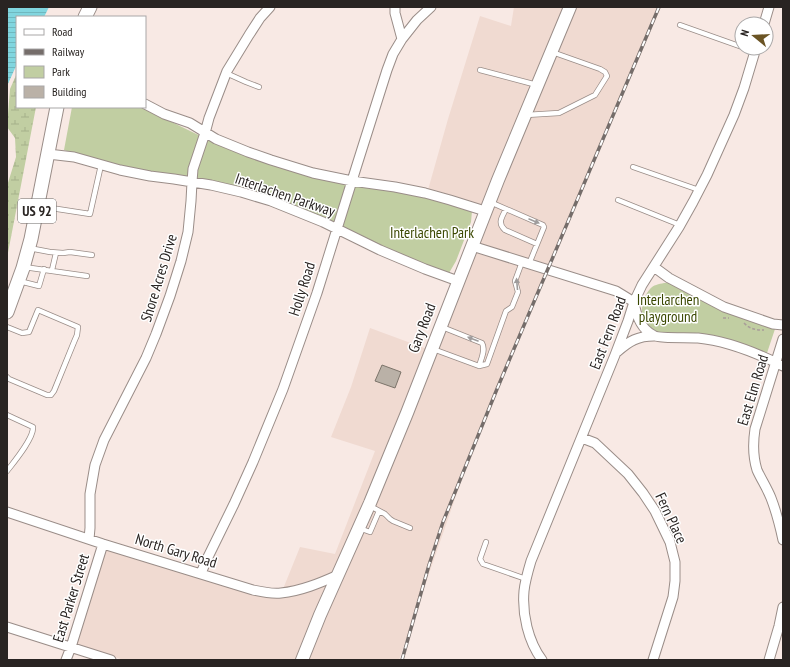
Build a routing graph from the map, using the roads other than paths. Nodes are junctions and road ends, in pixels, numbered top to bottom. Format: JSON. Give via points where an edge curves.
{"nodes":[{"id":1,"x":90,"y":7,"type":"edge"},
{"id":2,"x":270,"y":7,"type":"edge"},
{"id":3,"x":395,"y":7,"type":"edge"},
{"id":4,"x":431,"y":7,"type":"edge"},
{"id":5,"x":570,"y":7,"type":"edge"},
{"id":6,"x":86,"y":16,"type":"edge"},
{"id":7,"x":680,"y":25,"type":"dead end"},
{"id":8,"x":402,"y":39,"type":"junction"},
{"id":9,"x":734,"y":45,"type":"edge"},
{"id":10,"x":551,"y":52,"type":"junction"},
{"id":11,"x":754,"y":56,"type":"edge"},
{"id":12,"x":480,"y":70,"type":"dead end"},
{"id":13,"x":226,"y":73,"type":"junction"},
{"id":14,"x":537,"y":85,"type":"junction"},
{"id":15,"x":259,"y":87,"type":"dead end"},
{"id":16,"x":146,"y":105,"type":"edge"},
{"id":17,"x":56,"y":108,"type":"edge"},
{"id":18,"x":525,"y":115,"type":"junction"},
{"id":19,"x":205,"y":133,"type":"junction"},
{"id":20,"x":48,"y":154,"type":"junction"},
{"id":21,"x":100,"y":165,"type":"junction"},
{"id":22,"x":633,"y":167,"type":"dead end"},
{"id":23,"x":352,"y":180,"type":"junction"},
{"id":24,"x":192,"y":182,"type":"junction"},
{"id":25,"x":699,"y":190,"type":"junction"},
{"id":26,"x":618,"y":200,"type":"dead end"},
{"id":27,"x":38,"y":206,"type":"junction"},
{"id":28,"x":487,"y":206,"type":"junction"},
{"id":29,"x":506,"y":209,"type":"junction"},
{"id":30,"x":680,"y":225,"type":"junction"},
{"id":31,"x":337,"y":228,"type":"junction"},
{"id":32,"x":538,"y":244,"type":"junction"},
{"id":33,"x":472,"y":246,"type":"junction"},
{"id":34,"x":29,"y":248,"type":"junction"},
{"id":35,"x":56,"y":253,"type":"junction"},
{"id":36,"x":92,"y":255,"type":"dead end"},
{"id":37,"x":526,"y":263,"type":"junction"},
{"id":38,"x":24,"y":267,"type":"junction"},
{"id":39,"x":654,"y":267,"type":"junction"},
{"id":40,"x":44,"y":269,"type":"junction"},
{"id":41,"x":52,"y":270,"type":"junction"},
{"id":42,"x":87,"y":276,"type":"dead end"},
{"id":43,"x":458,"y":280,"type":"junction"},
{"id":44,"x":19,"y":281,"type":"junction"},
{"id":45,"x":634,"y":302,"type":"junction"},
{"id":46,"x":7,"y":312,"type":"edge"},
{"id":47,"x":783,"y":325,"type":"edge"},
{"id":48,"x":440,"y":326,"type":"junction"},
{"id":49,"x":7,"y":327,"type":"edge"},
{"id":50,"x":654,"y":336,"type":"junction"},
{"id":51,"x":783,"y":339,"type":"edge"},
{"id":52,"x":432,"y":348,"type":"junction"},
{"id":53,"x":615,"y":355,"type":"junction"},
{"id":54,"x":779,"y":364,"type":"edge"},
{"id":55,"x":479,"y":366,"type":"junction"},
{"id":56,"x":7,"y":377,"type":"edge"},
{"id":57,"x":7,"y":415,"type":"edge"},
{"id":58,"x":582,"y":438,"type":"junction"},
{"id":59,"x":7,"y":471,"type":"edge"},
{"id":60,"x":374,"y":508,"type":"junction"},
{"id":61,"x":7,"y":512,"type":"edge"},
{"id":62,"x":410,"y":528,"type":"dead end"},
{"id":63,"x":89,"y":539,"type":"junction"},
{"id":64,"x":783,"y":540,"type":"edge"},
{"id":65,"x":486,"y":542,"type":"dead end"},
{"id":66,"x":103,"y":544,"type":"junction"},
{"id":67,"x":201,"y":573,"type":"junction"},
{"id":68,"x":338,"y":575,"type":"junction"},
{"id":69,"x":526,"y":579,"type":"junction"},
{"id":70,"x":783,"y":607,"type":"edge"},
{"id":71,"x":7,"y":627,"type":"edge"},
{"id":72,"x":71,"y":647,"type":"junction"},
{"id":73,"x":66,"y":660,"type":"edge"},
{"id":74,"x":111,"y":660,"type":"edge"},
{"id":75,"x":302,"y":660,"type":"edge"},
{"id":76,"x":542,"y":660,"type":"edge"},
{"id":77,"x":653,"y":660,"type":"edge"},
{"id":78,"x":769,"y":660,"type":"edge"}],
"edges":[{"from":1,"to":6,"type":"main road"},
{"from":2,"to":13,"type":"street","name":"Shore Acres Drive","via":[[248,35]]},
{"from":3,"to":8,"type":"street"},
{"from":4,"to":8,"type":"street","name":"Holly Road"},
{"from":5,"to":10,"type":"main road","name":"Gary Road"},
{"from":7,"to":9,"type":"lane"},
{"from":8,"to":23,"type":"street","name":"Holly Road","via":[[389,65]]},
{"from":10,"to":14,"type":"main road","name":"Gary Road"},
{"from":10,"to":18,"type":"lane","via":[[600,69],[607,76],[594,95],[559,113]]},
{"from":11,"to":25,"type":"street","name":"East Fern Road","via":[[734,115]]},
{"from":12,"to":14,"type":"lane"},
{"from":13,"to":15,"type":"lane"},
{"from":13,"to":19,"type":"street","name":"Shore Acres Drive"},
{"from":14,"to":18,"type":"main road","name":"Gary Road"},
{"from":16,"to":19,"type":"street","name":"Interlachen Parkway"},
{"from":17,"to":20,"type":"main road","number":"US 92"},
{"from":18,"to":28,"type":"main road","name":"Gary Road"},
{"from":19,"to":23,"type":"street","name":"Interlachen Parkway","via":[[271,160],[313,173]]},
{"from":19,"to":24,"type":"street","name":"Shore Acres Drive","via":[[193,169]]},
{"from":20,"to":21,"type":"street","name":"Interlachen Parkway","via":[[74,157]]},
{"from":20,"to":27,"type":"main road","number":"US 92"},
{"from":21,"to":24,"type":"street","name":"Interlachen Parkway"},
{"from":21,"to":27,"type":"lane","via":[[90,214]]},
{"from":22,"to":25,"type":"lane"},
{"from":23,"to":28,"type":"street","name":"Interlachen Parkway"},
{"from":23,"to":31,"type":"street","name":"Holly Road"},
{"from":24,"to":31,"type":"street","name":"Interlachen Parkway","via":[[271,201]]},
{"from":24,"to":63,"type":"street","name":"Shore Acres Drive","via":[[188,232],[170,296],[146,358],[104,440],[95,465],[90,494]]},
{"from":25,"to":30,"type":"street","name":"East Fern Road"},
{"from":26,"to":30,"type":"lane"},
{"from":27,"to":34,"type":"main road","number":"US 92"},
{"from":28,"to":29,"type":"lane"},
{"from":28,"to":33,"type":"main road","name":"Gary Road"},
{"from":29,"to":32,"type":"lane","via":[[500,222],[503,228]]},
{"from":29,"to":32,"type":"lane","one_way":true,"via":[[543,225]]},
{"from":30,"to":39,"type":"street","name":"East Fern Road"},
{"from":31,"to":43,"type":"street","name":"Interlachen Parkway","via":[[380,250]]},
{"from":31,"to":67,"type":"street","name":"Holly Road","via":[[283,389],[247,476]]},
{"from":32,"to":37,"type":"lane"},
{"from":33,"to":37,"type":"street"},
{"from":33,"to":43,"type":"main road","name":"Gary Road"},
{"from":34,"to":35,"type":"lane"},
{"from":34,"to":38,"type":"main road","number":"US 92"},
{"from":35,"to":36,"type":"lane"},
{"from":35,"to":41,"type":"lane"},
{"from":37,"to":45,"type":"street","via":[[616,291]]},
{"from":55,"to":37,"type":"lane","one_way":true,"via":[[487,364],[506,311],[512,307],[518,292],[515,281]]},
{"from":38,"to":40,"type":"lane"},
{"from":38,"to":44,"type":"main road","number":"US 92"},
{"from":39,"to":45,"type":"street","name":"East Fern Road"},
{"from":39,"to":47,"type":"street","via":[[669,278],[724,307]]},
{"from":40,"to":41,"type":"lane"},
{"from":40,"to":44,"type":"lane","via":[[39,286]]},
{"from":41,"to":42,"type":"lane"},
{"from":43,"to":48,"type":"main road","name":"Gary Road"},
{"from":44,"to":46,"type":"main road","number":"US 92"},
{"from":45,"to":50,"type":"street","via":[[636,315],[643,328]]},
{"from":45,"to":53,"type":"street","name":"East Fern Road"},
{"from":48,"to":52,"type":"main road","name":"Gary Road"},
{"from":55,"to":48,"type":"lane","one_way":true,"via":[[484,345]]},
{"from":49,"to":56,"type":"lane","via":[[22,333],[29,332],[38,310],[78,327],[51,395],[9,380]]},
{"from":50,"to":53,"type":"street","via":[[641,337],[626,343]]},
{"from":50,"to":54,"type":"street","via":[[715,341],[738,347]]},
{"from":51,"to":54,"type":"street","name":"East Elm Road"},
{"from":52,"to":55,"type":"lane"},
{"from":52,"to":60,"type":"main road","name":"Gary Road"},
{"from":53,"to":58,"type":"street","name":"East Fern Road"},
{"from":54,"to":64,"type":"street","name":"East Elm Road","via":[[753,439],[757,469],[771,499]]},
{"from":57,"to":59,"type":"lane","via":[[33,427],[33,432],[19,456]]},
{"from":58,"to":69,"type":"street","name":"East Fern Road"},
{"from":58,"to":77,"type":"street","name":"Fern Place","via":[[595,443],[628,474],[651,505],[670,542],[675,562],[673,596]]},
{"from":60,"to":62,"type":"lane"},
{"from":60,"to":68,"type":"main road","name":"Gary Road","via":[[359,528]]},
{"from":61,"to":63,"type":"street","name":"North Gary Road"},
{"from":63,"to":66,"type":"street","name":"North Gary Road"},
{"from":65,"to":69,"type":"lane","via":[[480,559],[483,564]]},
{"from":66,"to":67,"type":"street","name":"North Gary Road"},
{"from":66,"to":72,"type":"street","name":"East Parker Street"},
{"from":67,"to":68,"type":"street","name":"North Gary Road","via":[[253,590],[281,593],[309,588]]},
{"from":68,"to":75,"type":"main road","name":"Gary Road"},
{"from":69,"to":76,"type":"street","name":"East Fern Road","via":[[526,622],[537,654]]},
{"from":70,"to":78,"type":"street"},
{"from":71,"to":72,"type":"street"},
{"from":72,"to":73,"type":"street","name":"East Parker Street"},
{"from":72,"to":74,"type":"street"}]}
